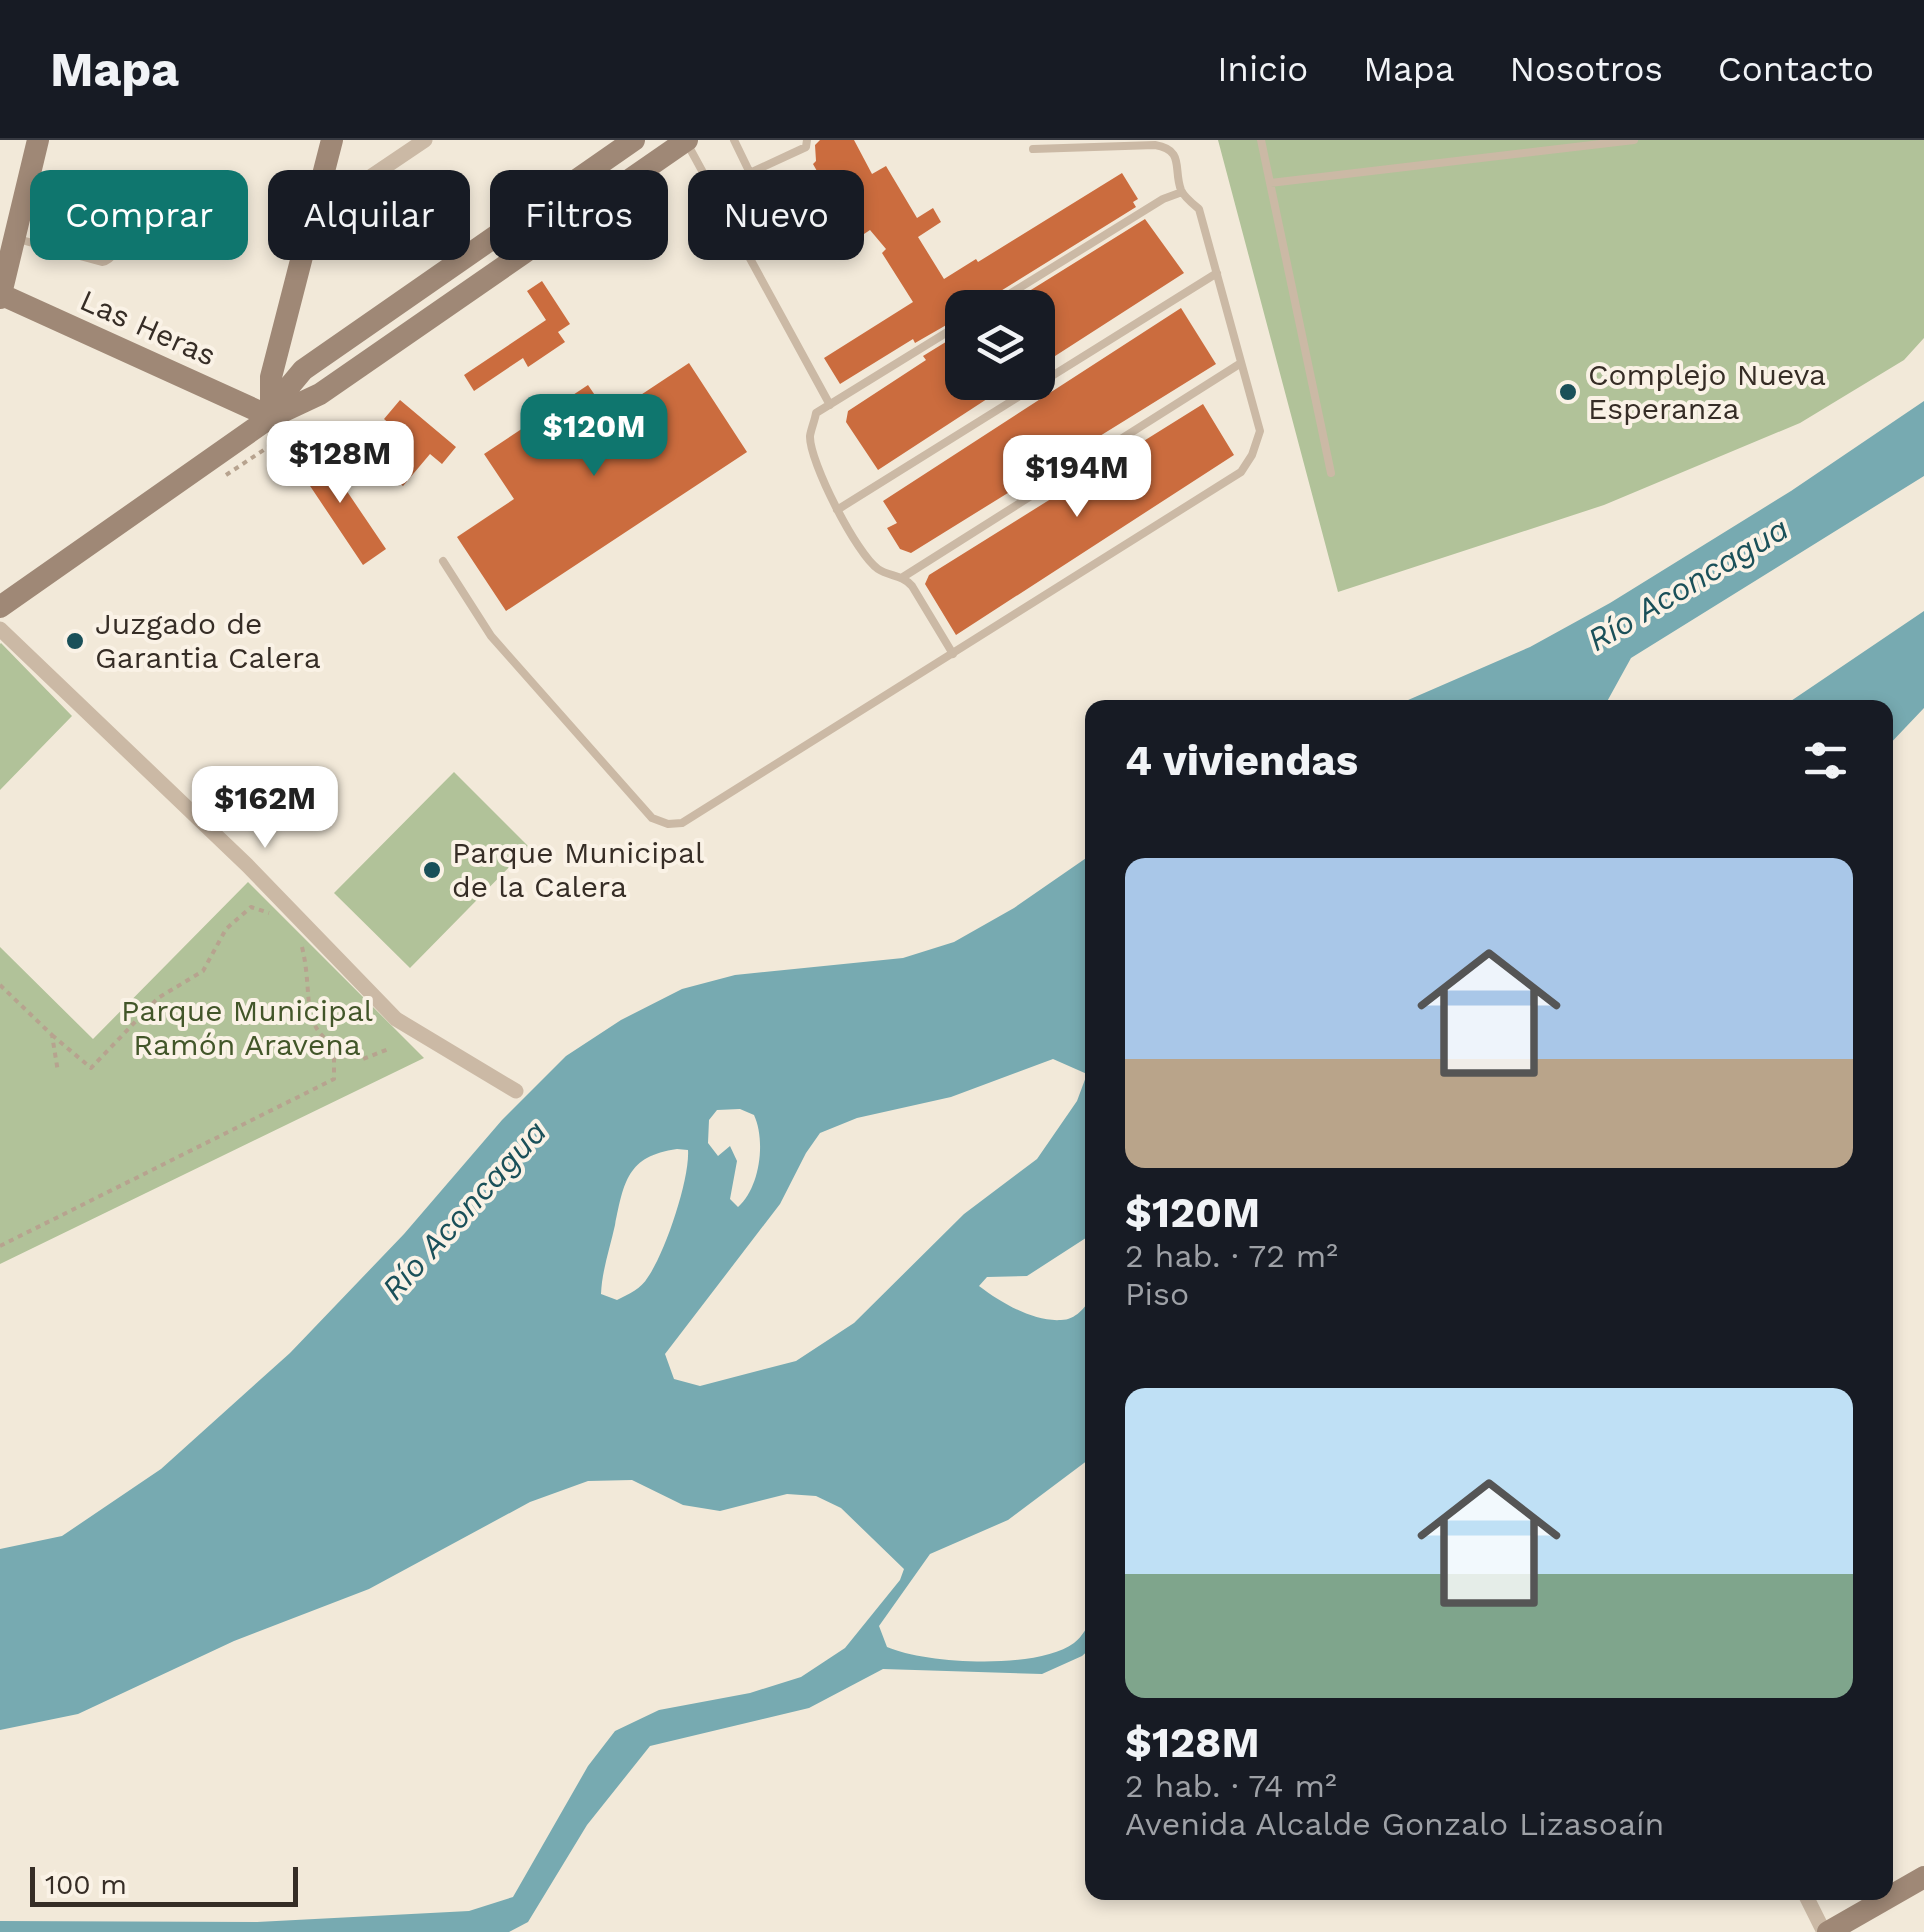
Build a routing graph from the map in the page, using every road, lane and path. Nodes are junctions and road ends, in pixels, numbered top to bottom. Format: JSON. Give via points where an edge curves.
{"nodes":[{"id":1,"x":38,"y":140,"type":"edge"},
{"id":2,"x":332,"y":140,"type":"edge"},
{"id":3,"x":425,"y":140,"type":"edge"},
{"id":4,"x":634,"y":140,"type":"edge"},
{"id":5,"x":686,"y":140,"type":"edge"},
{"id":6,"x":734,"y":140,"type":"edge"},
{"id":7,"x":807,"y":140,"type":"edge"},
{"id":8,"x":1261,"y":140,"type":"edge"},
{"id":9,"x":1634,"y":140,"type":"edge"},
{"id":10,"x":1034,"y":149,"type":"dead end"},
{"id":11,"x":381,"y":170,"type":"edge"},
{"id":12,"x":1270,"y":183,"type":"junction"},
{"id":13,"x":1182,"y":192,"type":"junction"},
{"id":14,"x":25,"y":195,"type":"junction"},
{"id":15,"x":14,"y":238,"type":"junction"},
{"id":16,"x":1217,"y":273,"type":"junction"},
{"id":17,"x":1016,"y":290,"type":"edge"},
{"id":18,"x":0,"y":296,"type":"edge"},
{"id":19,"x":945,"y":333,"type":"edge"},
{"id":20,"x":1241,"y":363,"type":"junction"},
{"id":21,"x":830,"y":404,"type":"junction"},
{"id":22,"x":271,"y":417,"type":"junction"},
{"id":23,"x":1331,"y":473,"type":"dead end"},
{"id":24,"x":837,"y":510,"type":"junction"},
{"id":25,"x":443,"y":561,"type":"dead end"},
{"id":26,"x":904,"y":577,"type":"junction"},
{"id":27,"x":0,"y":607,"type":"edge"},
{"id":28,"x":0,"y":628,"type":"edge"},
{"id":29,"x":953,"y":654,"type":"junction"},
{"id":30,"x":280,"y":917,"type":"dead end"},
{"id":31,"x":296,"y":939,"type":"dead end"},
{"id":32,"x":0,"y":985,"type":"edge"},
{"id":33,"x":52,"y":1035,"type":"junction"},
{"id":34,"x":391,"y":1048,"type":"dead end"},
{"id":35,"x":334,"y":1049,"type":"junction"},
{"id":36,"x":58,"y":1072,"type":"dead end"},
{"id":37,"x":516,"y":1091,"type":"dead end"},
{"id":38,"x":0,"y":1246,"type":"edge"},
{"id":39,"x":1924,"y":1877,"type":"edge"},
{"id":40,"x":1893,"y":1894,"type":"edge"},
{"id":41,"x":1808,"y":1900,"type":"edge"},
{"id":42,"x":1883,"y":1900,"type":"edge"},
{"id":43,"x":1826,"y":1932,"type":"edge"}],
"edges":[{"from":1,"to":14,"type":"main road"},
{"from":2,"to":22,"type":"main road","via":[[271,377]]},
{"from":3,"to":11,"type":"street"},
{"from":4,"to":22,"type":"main road","via":[[303,370]]},
{"from":5,"to":21,"type":"lane"},
{"from":5,"to":22,"type":"main road","via":[[320,394]]},
{"from":6,"to":7,"type":"lane","via":[[750,173],[806,147]]},
{"from":8,"to":12,"type":"lane"},
{"from":9,"to":12,"type":"lane"},
{"from":10,"to":13,"type":"lane","via":[[1168,147],[1177,157]]},
{"from":12,"to":23,"type":"lane"},
{"from":13,"to":16,"type":"lane","via":[[1198,209]]},
{"from":13,"to":17,"type":"lane"},
{"from":14,"to":15,"type":"main road"},
{"from":14,"to":15,"type":"lane","via":[[116,226],[120,236],[102,262]]},
{"from":15,"to":18,"type":"main road"},
{"from":16,"to":20,"type":"lane"},
{"from":16,"to":24,"type":"lane"},
{"from":18,"to":22,"type":"main road","name":"Las Heras"},
{"from":19,"to":21,"type":"lane"},
{"from":20,"to":26,"type":"lane"},
{"from":20,"to":29,"type":"lane","via":[[1260,431],[1241,472]]},
{"from":21,"to":24,"type":"lane","via":[[816,413],[810,436]]},
{"from":22,"to":27,"type":"main road"},
{"from":24,"to":26,"type":"lane","via":[[874,567]]},
{"from":25,"to":29,"type":"lane","via":[[491,636],[652,818],[668,824],[682,823]]},
{"from":26,"to":29,"type":"lane"},
{"from":28,"to":37,"type":"street","via":[[396,1019]]},
{"from":30,"to":33,"type":"path","via":[[251,908],[226,929],[203,971],[158,998],[91,1068]]},
{"from":31,"to":35,"type":"path","via":[[304,950],[309,1017]]},
{"from":32,"to":33,"type":"path"},
{"from":33,"to":36,"type":"path"},
{"from":34,"to":35,"type":"path","via":[[363,1059]]},
{"from":35,"to":38,"type":"path","via":[[334,1079]]},
{"from":39,"to":40,"type":"main road"},
{"from":41,"to":43,"type":"street"},
{"from":42,"to":43,"type":"main road"}]}
